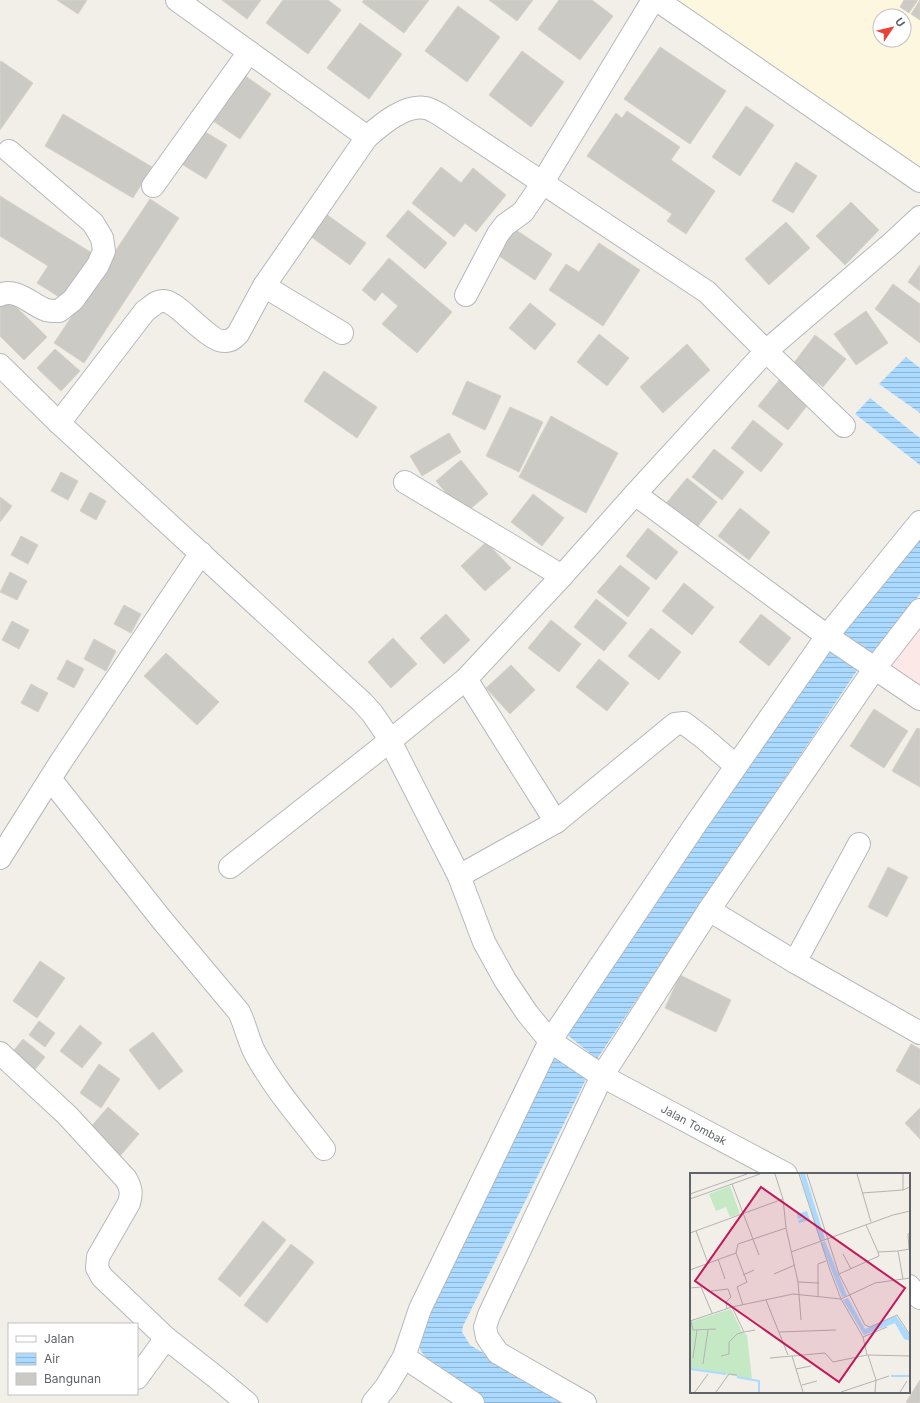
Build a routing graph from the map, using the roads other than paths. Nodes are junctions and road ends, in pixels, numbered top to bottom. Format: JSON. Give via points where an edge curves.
{"nodes":[{"id":1,"x":178,"y":0,"type":"edge"},
{"id":2,"x":653,"y":0,"type":"edge"},
{"id":3,"x":657,"y":0,"type":"edge"},
{"id":4,"x":249,"y":52,"type":"junction"},
{"id":5,"x":367,"y":137,"type":"junction"},
{"id":6,"x":9,"y":151,"type":"dead end"},
{"id":7,"x":920,"y":181,"type":"edge"},
{"id":8,"x":542,"y":184,"type":"junction"},
{"id":9,"x":153,"y":186,"type":"dead end"},
{"id":10,"x":920,"y":217,"type":"edge"},
{"id":11,"x":264,"y":286,"type":"junction"},
{"id":12,"x":0,"y":295,"type":"edge"},
{"id":13,"x":466,"y":295,"type":"dead end"},
{"id":14,"x":342,"y":333,"type":"dead end"},
{"id":15,"x":766,"y":351,"type":"junction"},
{"id":16,"x":0,"y":365,"type":"edge"},
{"id":17,"x":59,"y":423,"type":"junction"},
{"id":18,"x":844,"y":426,"type":"dead end"},
{"id":19,"x":405,"y":482,"type":"dead end"},
{"id":20,"x":635,"y":494,"type":"junction"},
{"id":21,"x":920,"y":522,"type":"edge"},
{"id":22,"x":201,"y":553,"type":"junction"},
{"id":23,"x":562,"y":576,"type":"junction"},
{"id":24,"x":920,"y":610,"type":"edge"},
{"id":25,"x":830,"y":637,"type":"junction"},
{"id":26,"x":872,"y":665,"type":"junction"},
{"id":27,"x":466,"y":679,"type":"junction"},
{"id":28,"x":920,"y":699,"type":"edge"},
{"id":29,"x":390,"y":741,"type":"junction"},
{"id":30,"x":736,"y":766,"type":"junction"},
{"id":31,"x":51,"y":780,"type":"junction"},
{"id":32,"x":556,"y":822,"type":"junction"},
{"id":33,"x":859,"y":844,"type":"dead end"},
{"id":34,"x":0,"y":858,"type":"edge"},
{"id":35,"x":230,"y":866,"type":"dead end"},
{"id":36,"x":459,"y":876,"type":"junction"},
{"id":37,"x":708,"y":910,"type":"junction"},
{"id":38,"x":795,"y":962,"type":"junction"},
{"id":39,"x":920,"y":1033,"type":"edge"},
{"id":40,"x":556,"y":1045,"type":"junction"},
{"id":41,"x":0,"y":1054,"type":"edge"},
{"id":42,"x":598,"y":1074,"type":"junction"},
{"id":43,"x":324,"y":1150,"type":"dead end"},
{"id":44,"x":784,"y":1173,"type":"edge"},
{"id":45,"x":910,"y":1287,"type":"edge"},
{"id":46,"x":920,"y":1298,"type":"edge"},
{"id":47,"x":166,"y":1338,"type":"junction"},
{"id":48,"x":404,"y":1357,"type":"junction"},
{"id":49,"x":138,"y":1377,"type":"edge"},
{"id":50,"x":247,"y":1403,"type":"edge"},
{"id":51,"x":373,"y":1403,"type":"edge"},
{"id":52,"x":473,"y":1403,"type":"edge"},
{"id":53,"x":585,"y":1403,"type":"edge"}],
"edges":[{"from":1,"to":4,"type":"street"},
{"from":2,"to":8,"type":"street"},
{"from":3,"to":7,"type":"street"},
{"from":4,"to":5,"type":"street"},
{"from":4,"to":9,"type":"street"},
{"from":5,"to":8,"type":"street","via":[[392,117],[408,109],[424,107],[439,114]]},
{"from":5,"to":11,"type":"street"},
{"from":6,"to":12,"type":"street","via":[[93,223],[102,238],[104,251],[98,265],[73,300],[59,311],[47,310],[19,295]]},
{"from":8,"to":13,"type":"street","via":[[523,212],[505,225],[498,234]]},
{"from":8,"to":15,"type":"street","via":[[707,292]]},
{"from":10,"to":15,"type":"street"},
{"from":11,"to":14,"type":"street"},
{"from":11,"to":17,"type":"street","via":[[238,334],[224,342],[212,337],[167,301],[154,304],[145,310]]},
{"from":15,"to":18,"type":"street"},
{"from":15,"to":20,"type":"street"},
{"from":16,"to":17,"type":"street","name":"Jalan Tombak"},
{"from":17,"to":22,"type":"street","name":"Jalan Tombak"},
{"from":19,"to":23,"type":"street"},
{"from":20,"to":23,"type":"street"},
{"from":20,"to":25,"type":"street"},
{"from":21,"to":25,"type":"street"},
{"from":22,"to":29,"type":"street","name":"Jalan Tombak","via":[[362,702]]},
{"from":22,"to":31,"type":"street"},
{"from":23,"to":27,"type":"street"},
{"from":24,"to":26,"type":"street"},
{"from":25,"to":26,"type":"street"},
{"from":25,"to":30,"type":"street"},
{"from":26,"to":28,"type":"street"},
{"from":26,"to":37,"type":"street"},
{"from":27,"to":29,"type":"street"},
{"from":27,"to":32,"type":"street"},
{"from":29,"to":35,"type":"street"},
{"from":29,"to":36,"type":"street","name":"Jalan Tombak"},
{"from":30,"to":32,"type":"street","via":[[684,723],[675,724]]},
{"from":30,"to":40,"type":"street","via":[[693,828]]},
{"from":31,"to":34,"type":"street"},
{"from":31,"to":43,"type":"street","via":[[239,1012],[250,1045],[263,1067]]},
{"from":32,"to":36,"type":"street"},
{"from":33,"to":38,"type":"street"},
{"from":36,"to":40,"type":"street","name":"Jalan Tombak","via":[[484,942],[505,980],[527,1013]]},
{"from":37,"to":38,"type":"street"},
{"from":37,"to":42,"type":"street"},
{"from":38,"to":39,"type":"street"},
{"from":40,"to":42,"type":"street","name":"Jalan Tombak"},
{"from":40,"to":48,"type":"street","via":[[420,1309]]},
{"from":41,"to":47,"type":"street","via":[[67,1115],[128,1183],[132,1194],[129,1203],[98,1257],[97,1268],[102,1277]]},
{"from":42,"to":44,"type":"street","name":"Jalan Tombak"},
{"from":42,"to":53,"type":"street","via":[[485,1327],[487,1337],[498,1353]]},
{"from":45,"to":46,"type":"street"},
{"from":47,"to":49,"type":"street"},
{"from":47,"to":50,"type":"street"},
{"from":48,"to":51,"type":"street"},
{"from":48,"to":52,"type":"street"}]}
